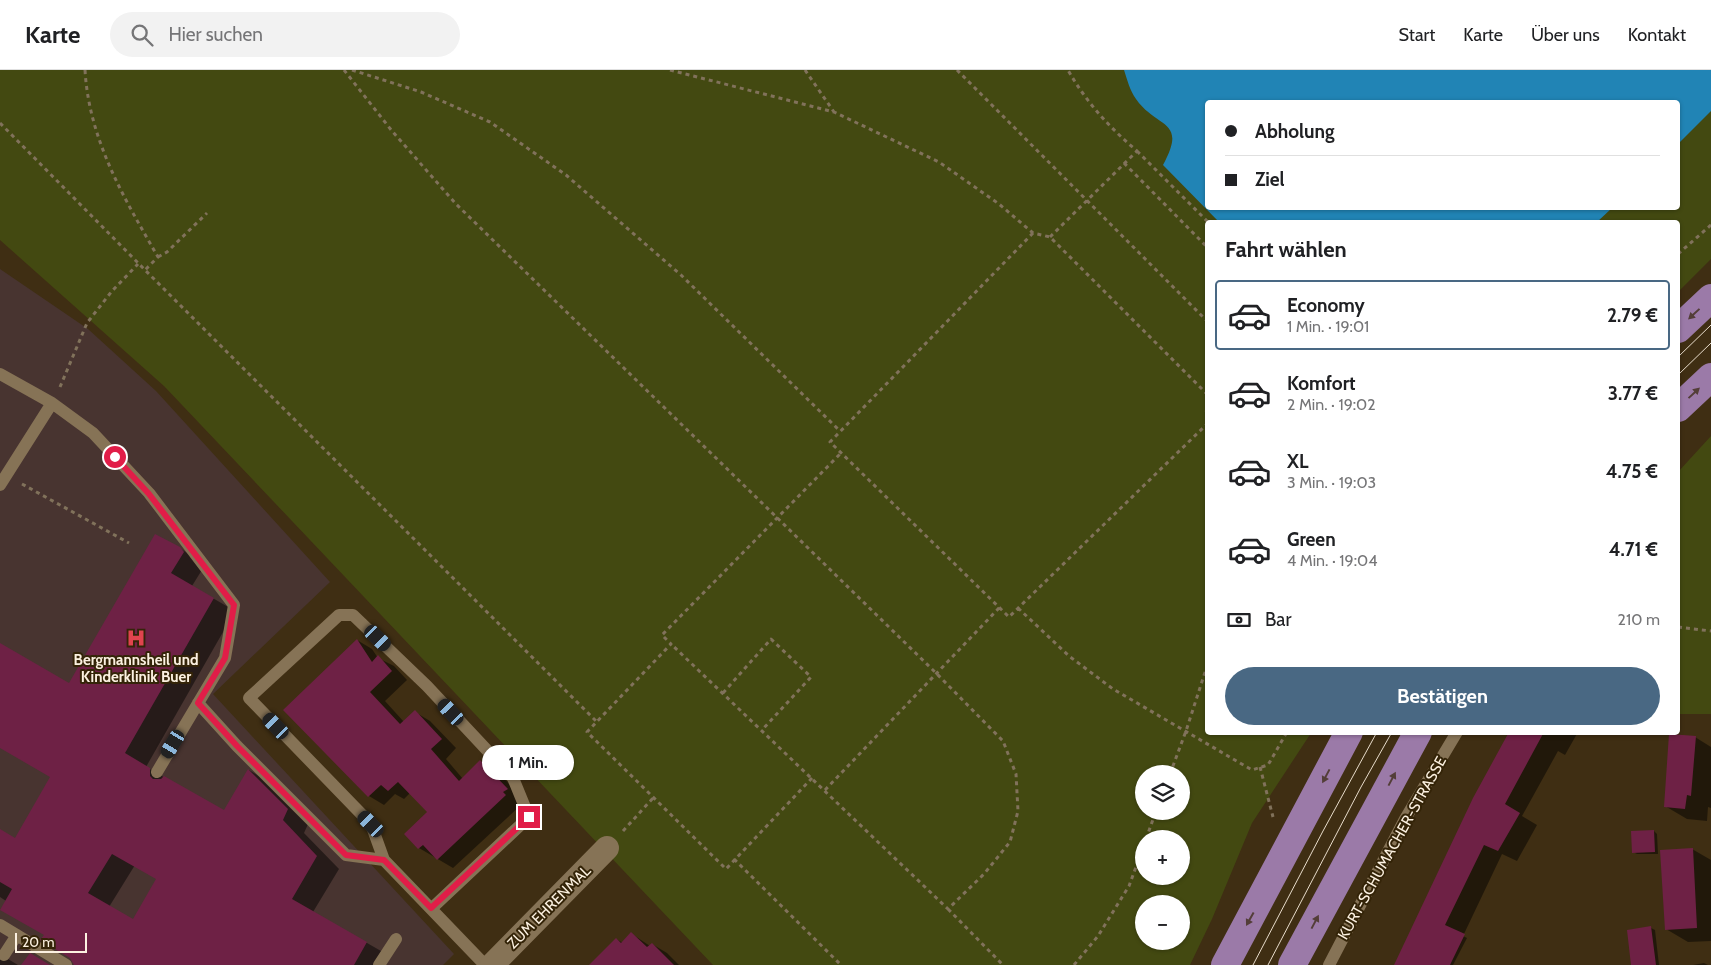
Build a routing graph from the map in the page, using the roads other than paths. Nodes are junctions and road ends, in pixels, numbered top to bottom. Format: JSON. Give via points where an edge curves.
{"nodes":[{"id":1,"x":1711,"y":298,"type":"edge"},
{"id":2,"x":1680,"y":327,"type":"edge"},
{"id":3,"x":0,"y":374,"type":"edge"},
{"id":4,"x":1711,"y":377,"type":"edge"},
{"id":5,"x":52,"y":403,"type":"junction"},
{"id":6,"x":1680,"y":406,"type":"edge"},
{"id":7,"x":3,"y":480,"type":"edge"},
{"id":8,"x":198,"y":703,"type":"junction"},
{"id":9,"x":1347,"y":735,"type":"edge"},
{"id":10,"x":1416,"y":735,"type":"edge"},
{"id":11,"x":1454,"y":735,"type":"edge"},
{"id":12,"x":157,"y":772,"type":"dead end"},
{"id":13,"x":607,"y":848,"type":"road end"},
{"id":14,"x":384,"y":860,"type":"junction"},
{"id":15,"x":431,"y":908,"type":"junction"},
{"id":16,"x":0,"y":925,"type":"edge"},
{"id":17,"x":17,"y":935,"type":"junction"},
{"id":18,"x":396,"y":939,"type":"dead end"},
{"id":19,"x":4,"y":955,"type":"dead end"},
{"id":20,"x":66,"y":965,"type":"edge"},
{"id":21,"x":379,"y":965,"type":"edge"},
{"id":22,"x":485,"y":965,"type":"edge"},
{"id":23,"x":492,"y":965,"type":"edge"},
{"id":24,"x":1225,"y":965,"type":"edge"},
{"id":25,"x":1292,"y":965,"type":"edge"},
{"id":26,"x":1328,"y":965,"type":"edge"}],
"edges":[{"from":1,"to":2,"type":"main road","one_way":true},
{"from":3,"to":5,"type":"lane"},
{"from":6,"to":4,"type":"main road","one_way":true},
{"from":5,"to":7,"type":"lane"},
{"from":5,"to":8,"type":"lane","via":[[93,433],[149,494],[234,605],[225,658]]},
{"from":8,"to":12,"type":"lane"},
{"from":8,"to":14,"type":"lane","via":[[346,855]]},
{"from":9,"to":24,"type":"main road","one_way":true},
{"from":25,"to":10,"type":"main road","name":"KURT-SCHUMACHER-STRASSE","one_way":true},
{"from":11,"to":26,"type":"lane","name":"KURT-SCHUMACHER-STRASSE"},
{"from":13,"to":23,"type":"street","name":"ZUM EHRENMAL"},
{"from":14,"to":15,"type":"lane"},
{"from":14,"to":15,"type":"lane","via":[[371,824],[249,698],[338,615],[353,615],[440,700],[513,778],[529,817]]},
{"from":15,"to":22,"type":"lane"},
{"from":16,"to":17,"type":"lane"},
{"from":17,"to":19,"type":"lane"},
{"from":17,"to":20,"type":"lane"},
{"from":18,"to":21,"type":"lane"}]}
